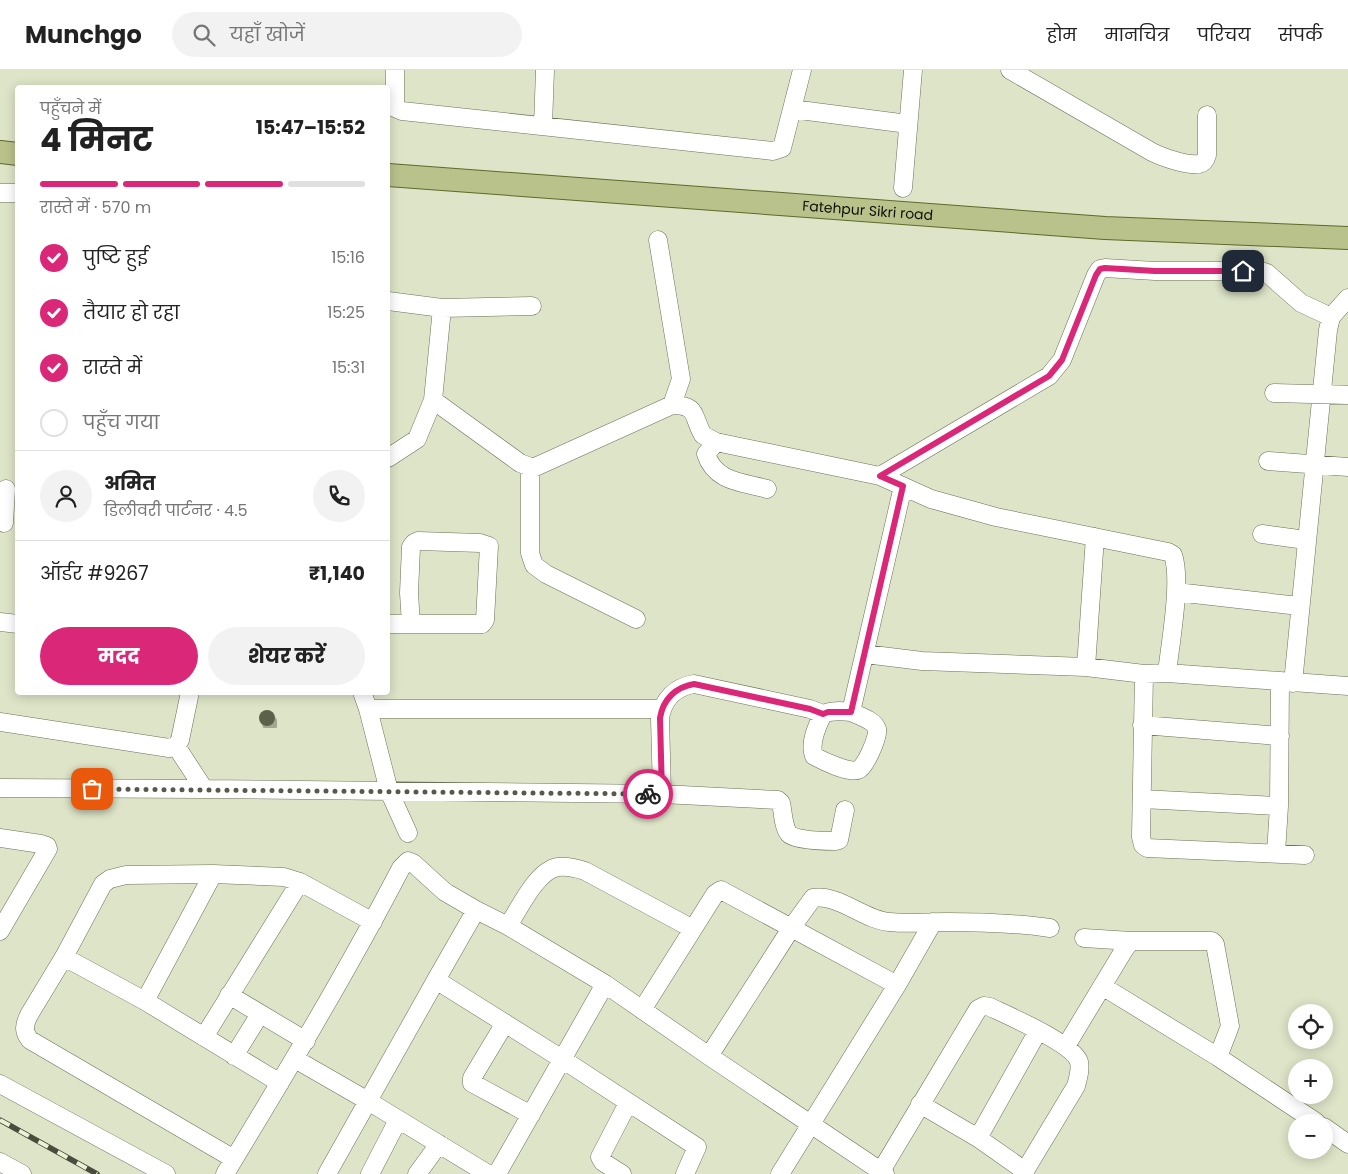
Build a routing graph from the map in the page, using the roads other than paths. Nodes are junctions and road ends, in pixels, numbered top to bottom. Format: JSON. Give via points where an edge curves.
{"nodes":[{"id":1,"x":396,"y":70,"type":"edge"},
{"id":2,"x":545,"y":70,"type":"edge"},
{"id":3,"x":802,"y":70,"type":"edge"},
{"id":4,"x":913,"y":70,"type":"edge"},
{"id":5,"x":1010,"y":70,"type":"edge"},
{"id":6,"x":1041,"y":78,"type":"edge"},
{"id":7,"x":792,"y":108,"type":"junction"},
{"id":8,"x":1207,"y":115,"type":"dead end"},
{"id":9,"x":908,"y":124,"type":"junction"},
{"id":10,"x":543,"y":126,"type":"junction"},
{"id":11,"x":0,"y":152,"type":"edge"},
{"id":12,"x":15,"y":154,"type":"edge"},
{"id":13,"x":390,"y":175,"type":"edge"},
{"id":14,"x":903,"y":188,"type":"dead end"},
{"id":15,"x":0,"y":193,"type":"edge"},
{"id":16,"x":15,"y":193,"type":"edge"},
{"id":17,"x":1348,"y":238,"type":"edge"},
{"id":18,"x":658,"y":240,"type":"dead end"},
{"id":19,"x":1348,"y":298,"type":"edge"},
{"id":20,"x":390,"y":302,"type":"edge"},
{"id":21,"x":532,"y":306,"type":"dead end"},
{"id":22,"x":442,"y":308,"type":"junction"},
{"id":23,"x":1331,"y":317,"type":"junction"},
{"id":24,"x":1274,"y":393,"type":"dead end"},
{"id":25,"x":1321,"y":393,"type":"junction"},
{"id":26,"x":1348,"y":395,"type":"edge"},
{"id":27,"x":433,"y":400,"type":"junction"},
{"id":28,"x":672,"y":405,"type":"junction"},
{"id":29,"x":716,"y":442,"type":"junction"},
{"id":30,"x":390,"y":457,"type":"edge"},
{"id":31,"x":1268,"y":461,"type":"dead end"},
{"id":32,"x":1314,"y":465,"type":"junction"},
{"id":33,"x":1348,"y":467,"type":"edge"},
{"id":34,"x":530,"y":468,"type":"junction"},
{"id":35,"x":880,"y":476,"type":"junction"},
{"id":36,"x":903,"y":486,"type":"junction"},
{"id":37,"x":8,"y":487,"type":"edge"},
{"id":38,"x":767,"y":489,"type":"dead end"},
{"id":39,"x":7,"y":523,"type":"edge"},
{"id":40,"x":1262,"y":534,"type":"dead end"},
{"id":41,"x":1095,"y":537,"type":"junction"},
{"id":42,"x":1306,"y":540,"type":"junction"},
{"id":43,"x":1176,"y":592,"type":"junction"},
{"id":44,"x":1299,"y":606,"type":"junction"},
{"id":45,"x":636,"y":619,"type":"dead end"},
{"id":46,"x":0,"y":622,"type":"edge"},
{"id":47,"x":15,"y":624,"type":"edge"},
{"id":48,"x":390,"y":624,"type":"edge"},
{"id":49,"x":411,"y":624,"type":"junction"},
{"id":50,"x":865,"y":654,"type":"junction"},
{"id":51,"x":1086,"y":667,"type":"junction"},
{"id":52,"x":1167,"y":673,"type":"junction"},
{"id":53,"x":1144,"y":674,"type":"junction"},
{"id":54,"x":1287,"y":683,"type":"junction"},
{"id":55,"x":1348,"y":686,"type":"edge"},
{"id":56,"x":189,"y":695,"type":"edge"},
{"id":57,"x":363,"y":695,"type":"edge"},
{"id":58,"x":368,"y":709,"type":"junction"},
{"id":59,"x":661,"y":710,"type":"junction"},
{"id":60,"x":851,"y":712,"type":"junction"},
{"id":61,"x":823,"y":714,"type":"junction"},
{"id":62,"x":0,"y":722,"type":"edge"},
{"id":63,"x":1142,"y":725,"type":"junction"},
{"id":64,"x":1280,"y":736,"type":"junction"},
{"id":65,"x":176,"y":746,"type":"junction"},
{"id":66,"x":0,"y":788,"type":"edge"},
{"id":67,"x":204,"y":789,"type":"junction"},
{"id":68,"x":389,"y":791,"type":"junction"},
{"id":69,"x":662,"y":794,"type":"junction"},
{"id":70,"x":1142,"y":799,"type":"junction"},
{"id":71,"x":1279,"y":806,"type":"junction"},
{"id":72,"x":845,"y":810,"type":"dead end"},
{"id":73,"x":408,"y":833,"type":"dead end"},
{"id":74,"x":3,"y":844,"type":"edge"},
{"id":75,"x":1276,"y":853,"type":"junction"},
{"id":76,"x":1305,"y":855,"type":"dead end"},
{"id":77,"x":213,"y":874,"type":"junction"},
{"id":78,"x":300,"y":882,"type":"junction"},
{"id":79,"x":476,"y":910,"type":"junction"},
{"id":80,"x":373,"y":922,"type":"junction"},
{"id":81,"x":933,"y":922,"type":"junction"},
{"id":82,"x":508,"y":926,"type":"junction"},
{"id":83,"x":792,"y":927,"type":"junction"},
{"id":84,"x":1050,"y":928,"type":"dead end"},
{"id":85,"x":692,"y":929,"type":"junction"},
{"id":86,"x":0,"y":932,"type":"edge"},
{"id":87,"x":1084,"y":938,"type":"dead end"},
{"id":88,"x":1132,"y":941,"type":"junction"},
{"id":89,"x":64,"y":957,"type":"junction"},
{"id":90,"x":436,"y":980,"type":"junction"},
{"id":91,"x":605,"y":984,"type":"junction"},
{"id":92,"x":897,"y":985,"type":"junction"},
{"id":93,"x":1102,"y":986,"type":"junction"},
{"id":94,"x":229,"y":995,"type":"junction"},
{"id":95,"x":145,"y":1001,"type":"junction"},
{"id":96,"x":642,"y":1010,"type":"junction"},
{"id":97,"x":260,"y":1014,"type":"junction"},
{"id":98,"x":505,"y":1023,"type":"junction"},
{"id":99,"x":1038,"y":1031,"type":"junction"},
{"id":100,"x":204,"y":1037,"type":"junction"},
{"id":101,"x":306,"y":1041,"type":"junction"},
{"id":102,"x":1066,"y":1046,"type":"junction"},
{"id":103,"x":234,"y":1056,"type":"junction"},
{"id":104,"x":709,"y":1056,"type":"junction"},
{"id":105,"x":1218,"y":1057,"type":"junction"},
{"id":106,"x":295,"y":1059,"type":"junction"},
{"id":107,"x":562,"y":1059,"type":"junction"},
{"id":108,"x":280,"y":1083,"type":"junction"},
{"id":109,"x":0,"y":1084,"type":"edge"},
{"id":110,"x":368,"y":1101,"type":"junction"},
{"id":111,"x":628,"y":1103,"type":"junction"},
{"id":112,"x":920,"y":1104,"type":"junction"},
{"id":113,"x":1304,"y":1114,"type":"edge"},
{"id":114,"x":531,"y":1115,"type":"junction"},
{"id":115,"x":398,"y":1120,"type":"junction"},
{"id":116,"x":810,"y":1124,"type":"junction"},
{"id":117,"x":1333,"y":1134,"type":"edge"},
{"id":118,"x":978,"y":1138,"type":"junction"},
{"id":119,"x":439,"y":1144,"type":"junction"},
{"id":120,"x":1348,"y":1144,"type":"edge"},
{"id":121,"x":0,"y":1162,"type":"edge"},
{"id":122,"x":230,"y":1166,"type":"edge"},
{"id":123,"x":883,"y":1172,"type":"edge"},
{"id":124,"x":1024,"y":1172,"type":"edge"},
{"id":125,"x":22,"y":1174,"type":"edge"},
{"id":126,"x":166,"y":1174,"type":"edge"},
{"id":127,"x":327,"y":1174,"type":"edge"},
{"id":128,"x":370,"y":1174,"type":"edge"},
{"id":129,"x":417,"y":1174,"type":"edge"},
{"id":130,"x":488,"y":1174,"type":"edge"},
{"id":131,"x":497,"y":1174,"type":"edge"},
{"id":132,"x":622,"y":1174,"type":"edge"},
{"id":133,"x":685,"y":1174,"type":"edge"},
{"id":134,"x":780,"y":1174,"type":"edge"}],
"edges":[{"from":1,"to":10,"type":"street","via":[[394,104],[398,110]]},
{"from":2,"to":10,"type":"street"},
{"from":3,"to":7,"type":"street"},
{"from":4,"to":9,"type":"street"},
{"from":5,"to":6,"type":"street"},
{"from":6,"to":8,"type":"street","via":[[1166,158],[1194,164],[1205,160]]},
{"from":7,"to":9,"type":"street"},
{"from":7,"to":10,"type":"street","via":[[782,148],[773,151]]},
{"from":9,"to":14,"type":"street"},
{"from":11,"to":12,"type":"main road"},
{"from":13,"to":17,"type":"main road","name":"Fatehpur Sikri road","via":[[1105,228]]},
{"from":15,"to":16,"type":"street"},
{"from":18,"to":28,"type":"street","via":[[681,379]]},
{"from":19,"to":23,"type":"street"},
{"from":20,"to":22,"type":"street"},
{"from":21,"to":22,"type":"street"},
{"from":22,"to":27,"type":"street"},
{"from":23,"to":25,"type":"street"},
{"from":23,"to":35,"type":"street","via":[[1301,302],[1268,273],[1261,271],[1100,269],[1062,360],[1049,376]]},
{"from":24,"to":25,"type":"street"},
{"from":25,"to":26,"type":"street"},
{"from":25,"to":32,"type":"street"},
{"from":27,"to":30,"type":"street","via":[[417,439]]},
{"from":27,"to":34,"type":"street"},
{"from":28,"to":29,"type":"street","via":[[692,410],[703,435]]},
{"from":28,"to":34,"type":"street"},
{"from":29,"to":35,"type":"street"},
{"from":29,"to":38,"type":"street","via":[[706,454],[715,471]]},
{"from":31,"to":32,"type":"street"},
{"from":32,"to":33,"type":"street"},
{"from":32,"to":42,"type":"street"},
{"from":34,"to":45,"type":"street","via":[[530,553],[534,565]]},
{"from":35,"to":36,"type":"street"},
{"from":36,"to":41,"type":"street","via":[[931,499],[996,517]]},
{"from":36,"to":50,"type":"street"},
{"from":37,"to":39,"type":"street"},
{"from":40,"to":42,"type":"street"},
{"from":41,"to":43,"type":"street","via":[[1174,555]]},
{"from":41,"to":51,"type":"street"},
{"from":42,"to":44,"type":"street"},
{"from":43,"to":44,"type":"street"},
{"from":43,"to":52,"type":"street"},
{"from":44,"to":54,"type":"street"},
{"from":46,"to":47,"type":"street"},
{"from":48,"to":49,"type":"street"},
{"from":49,"to":49,"type":"street","via":[[482,624],[485,620],[489,546],[480,543],[414,543],[411,547],[409,593]]},
{"from":50,"to":51,"type":"street","via":[[922,661]]},
{"from":50,"to":60,"type":"street"},
{"from":51,"to":53,"type":"street"},
{"from":52,"to":53,"type":"street"},
{"from":52,"to":54,"type":"street"},
{"from":53,"to":63,"type":"street"},
{"from":54,"to":55,"type":"street"},
{"from":54,"to":64,"type":"street"},
{"from":56,"to":65,"type":"street"},
{"from":57,"to":58,"type":"street"},
{"from":58,"to":59,"type":"street"},
{"from":58,"to":68,"type":"street"},
{"from":59,"to":61,"type":"street","via":[[675,691],[694,684]]},
{"from":59,"to":69,"type":"street"},
{"from":60,"to":61,"type":"street"},
{"from":60,"to":61,"type":"street","via":[[873,723],[877,730],[863,766],[857,770],[848,770],[814,756],[811,749]]},
{"from":62,"to":65,"type":"street","via":[[169,748]]},
{"from":63,"to":64,"type":"street"},
{"from":63,"to":70,"type":"street"},
{"from":64,"to":71,"type":"street"},
{"from":65,"to":67,"type":"street"},
{"from":66,"to":67,"type":"street"},
{"from":67,"to":68,"type":"street"},
{"from":68,"to":69,"type":"street"},
{"from":68,"to":73,"type":"street"},
{"from":69,"to":72,"type":"street","via":[[778,800],[787,830],[798,838],[838,840]]},
{"from":70,"to":71,"type":"street"},
{"from":70,"to":75,"type":"street","via":[[1141,837],[1147,848]]},
{"from":71,"to":75,"type":"street"},
{"from":74,"to":86,"type":"street","via":[[41,844],[48,849]]},
{"from":75,"to":76,"type":"street"},
{"from":77,"to":78,"type":"street","via":[[284,877]]},
{"from":77,"to":89,"type":"street","via":[[126,875],[110,879],[103,884]]},
{"from":77,"to":95,"type":"street"},
{"from":78,"to":80,"type":"street"},
{"from":78,"to":94,"type":"street"},
{"from":79,"to":80,"type":"street","via":[[445,892],[408,861]]},
{"from":79,"to":82,"type":"street"},
{"from":79,"to":90,"type":"street"},
{"from":80,"to":101,"type":"street"},
{"from":81,"to":83,"type":"street","via":[[883,921],[819,897],[813,898]]},
{"from":81,"to":84,"type":"street"},
{"from":81,"to":92,"type":"street"},
{"from":82,"to":85,"type":"street","via":[[538,879],[557,867],[572,867]]},
{"from":82,"to":91,"type":"street"},
{"from":83,"to":85,"type":"street","via":[[721,890]]},
{"from":83,"to":92,"type":"street"},
{"from":83,"to":104,"type":"street"},
{"from":85,"to":96,"type":"street"},
{"from":87,"to":88,"type":"street"},
{"from":88,"to":93,"type":"street"},
{"from":88,"to":105,"type":"street","via":[[1209,940],[1214,944],[1230,1026]]},
{"from":89,"to":95,"type":"street"},
{"from":89,"to":122,"type":"street","via":[[24,1024],[25,1034]]},
{"from":90,"to":98,"type":"street"},
{"from":90,"to":110,"type":"street"},
{"from":91,"to":96,"type":"street"},
{"from":91,"to":107,"type":"street"},
{"from":92,"to":116,"type":"street"},
{"from":93,"to":102,"type":"street"},
{"from":93,"to":105,"type":"street"},
{"from":94,"to":97,"type":"street"},
{"from":94,"to":100,"type":"street"},
{"from":95,"to":100,"type":"street"},
{"from":96,"to":104,"type":"street"},
{"from":97,"to":101,"type":"street"},
{"from":97,"to":103,"type":"street"},
{"from":98,"to":107,"type":"street"},
{"from":98,"to":114,"type":"street","via":[[472,1083]]},
{"from":99,"to":102,"type":"street"},
{"from":99,"to":112,"type":"street","via":[[990,1006],[978,1009]]},
{"from":99,"to":118,"type":"street"},
{"from":100,"to":103,"type":"street"},
{"from":101,"to":106,"type":"street"},
{"from":102,"to":124,"type":"street","via":[[1079,1062],[1076,1086]]},
{"from":103,"to":108,"type":"street"},
{"from":104,"to":116,"type":"street"},
{"from":105,"to":113,"type":"street"},
{"from":106,"to":108,"type":"street"},
{"from":106,"to":110,"type":"street"},
{"from":107,"to":111,"type":"street"},
{"from":107,"to":114,"type":"street"},
{"from":108,"to":122,"type":"street"},
{"from":109,"to":126,"type":"street"},
{"from":110,"to":115,"type":"street"},
{"from":110,"to":127,"type":"street"},
{"from":111,"to":132,"type":"street","via":[[600,1157]]},
{"from":111,"to":133,"type":"street","via":[[697,1148]]},
{"from":112,"to":118,"type":"street"},
{"from":112,"to":123,"type":"street"},
{"from":114,"to":131,"type":"street"},
{"from":115,"to":119,"type":"street"},
{"from":115,"to":128,"type":"street"},
{"from":116,"to":123,"type":"street"},
{"from":116,"to":134,"type":"street"},
{"from":117,"to":120,"type":"street"},
{"from":118,"to":124,"type":"street"},
{"from":119,"to":129,"type":"street"},
{"from":119,"to":130,"type":"street"},
{"from":121,"to":125,"type":"street"}]}
